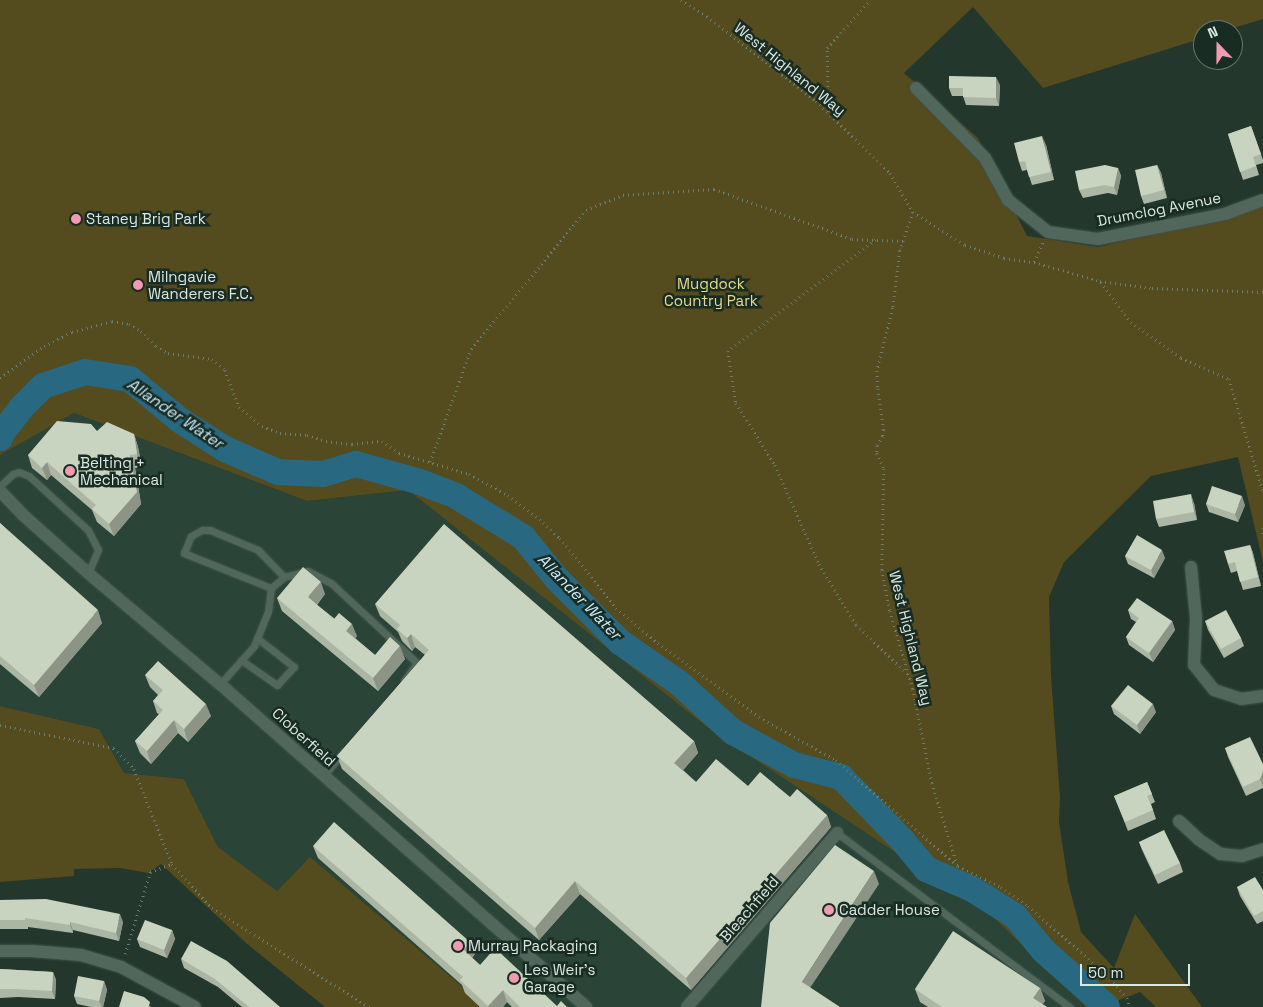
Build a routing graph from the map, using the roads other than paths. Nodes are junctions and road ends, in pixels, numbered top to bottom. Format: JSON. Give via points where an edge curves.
{"nodes":[{"id":1,"x":916,"y":88,"type":"dead end"},
{"id":2,"x":1263,"y":200,"type":"edge"},
{"id":3,"x":0,"y":486,"type":"edge"},
{"id":4,"x":0,"y":491,"type":"edge"},
{"id":5,"x":1191,"y":567,"type":"dead end"},
{"id":6,"x":88,"y":573,"type":"junction"},
{"id":7,"x":284,"y":577,"type":"junction"},
{"id":8,"x":271,"y":588,"type":"junction"},
{"id":9,"x":257,"y":638,"type":"junction"},
{"id":10,"x":242,"y":660,"type":"junction"},
{"id":11,"x":220,"y":684,"type":"junction"},
{"id":12,"x":401,"y":685,"type":"edge"},
{"id":13,"x":1263,"y":696,"type":"edge"},
{"id":14,"x":349,"y":746,"type":"edge"},
{"id":15,"x":323,"y":776,"type":"junction"},
{"id":16,"x":1179,"y":821,"type":"dead end"},
{"id":17,"x":837,"y":833,"type":"joint"},
{"id":18,"x":1263,"y":848,"type":"edge"},
{"id":19,"x":0,"y":951,"type":"edge"},
{"id":20,"x":195,"y":1007,"type":"edge"},
{"id":21,"x":586,"y":1007,"type":"edge"},
{"id":22,"x":687,"y":1007,"type":"edge"},
{"id":23,"x":1070,"y":1007,"type":"edge"}],
"edges":[{"from":1,"to":2,"type":"street","name":"Drumclog Avenue","via":[[985,158],[1008,200],[1048,232],[1098,239],[1225,214]]},
{"from":3,"to":6,"type":"lane","via":[[13,474],[19,472],[29,476],[88,530],[98,550]]},
{"from":4,"to":6,"type":"street","name":"Cloberfield"},
{"from":5,"to":13,"type":"street","via":[[1196,618],[1194,665],[1214,690],[1241,699]]},
{"from":6,"to":11,"type":"street","name":"Cloberfield"},
{"from":7,"to":8,"type":"lane"},
{"from":7,"to":8,"type":"lane","via":[[258,550],[210,530],[202,530],[192,536],[184,552]]},
{"from":7,"to":12,"type":"lane","via":[[308,571],[331,583],[418,662]]},
{"from":8,"to":9,"type":"lane","via":[[268,612]]},
{"from":9,"to":10,"type":"lane"},
{"from":9,"to":10,"type":"lane","via":[[294,667],[278,685]]},
{"from":10,"to":11,"type":"lane"},
{"from":11,"to":15,"type":"street","name":"Cloberfield"},
{"from":14,"to":15,"type":"lane"},
{"from":15,"to":21,"type":"street","name":"Cloberfield"},
{"from":16,"to":18,"type":"street","via":[[1220,854],[1242,856]]},
{"from":17,"to":22,"type":"street","name":"Bleachfield"},
{"from":17,"to":23,"type":"lane"},
{"from":19,"to":20,"type":"street","via":[[32,950],[81,955],[121,967]]}]}
